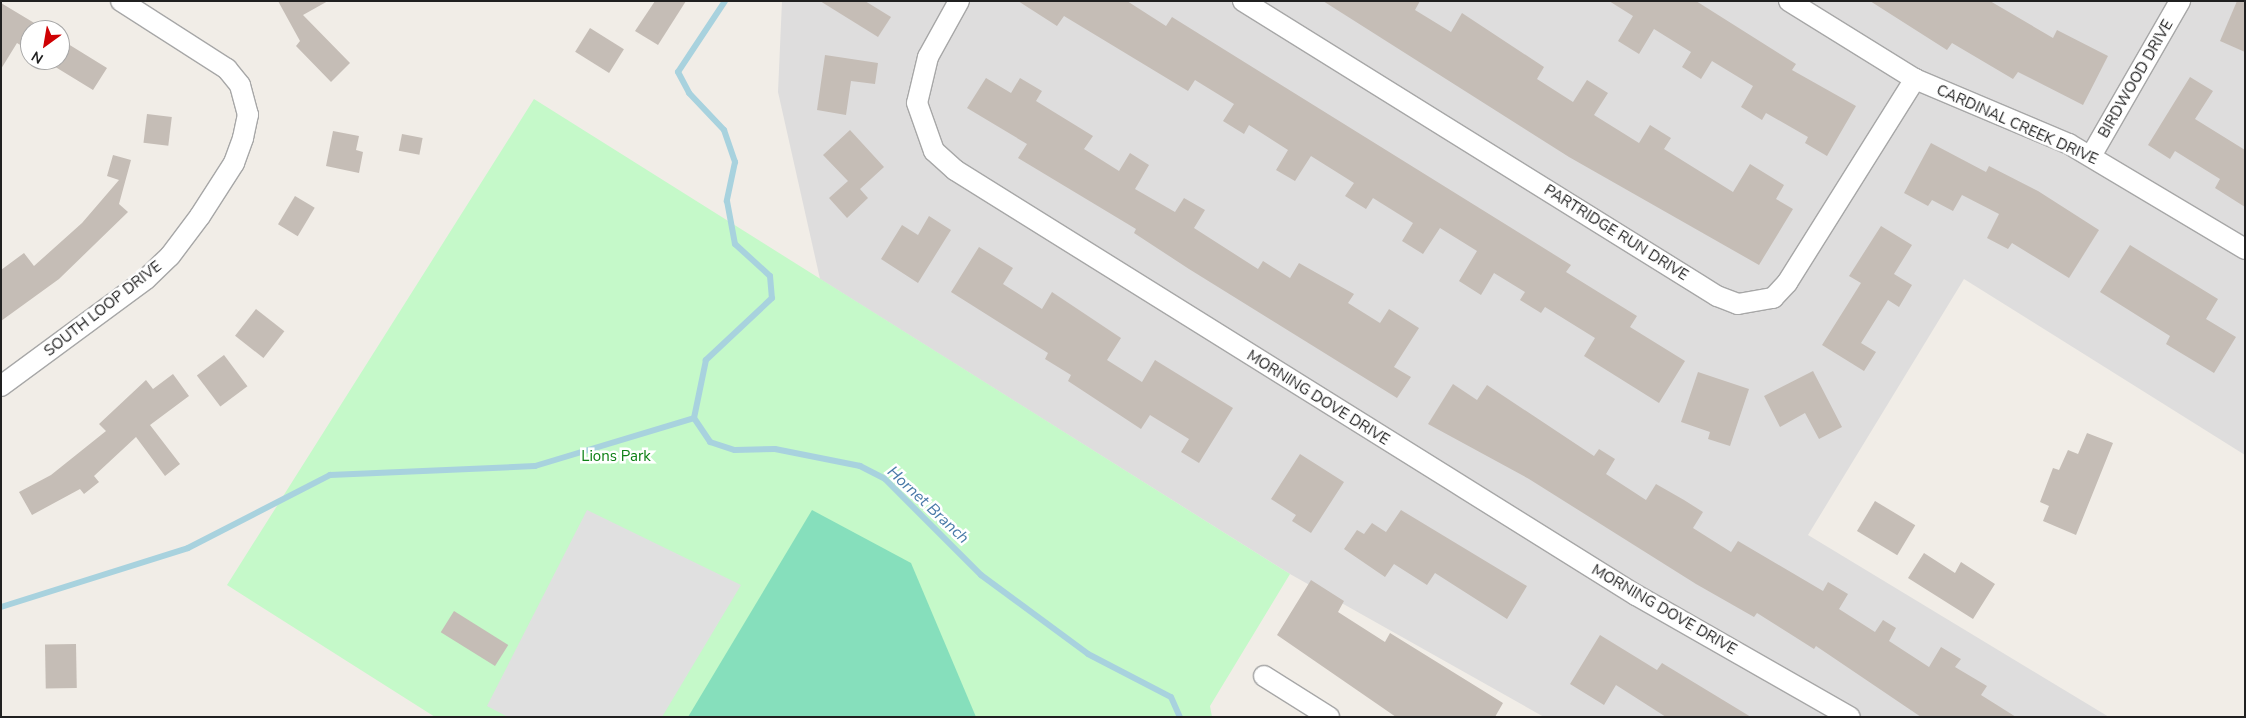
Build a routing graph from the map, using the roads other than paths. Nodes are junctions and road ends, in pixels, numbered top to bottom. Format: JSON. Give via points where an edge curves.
{"nodes":[{"id":1,"x":121,"y":1,"type":"edge"},
{"id":2,"x":959,"y":1,"type":"edge"},
{"id":3,"x":1243,"y":1,"type":"edge"},
{"id":4,"x":1789,"y":1,"type":"edge"},
{"id":5,"x":2180,"y":1,"type":"edge"},
{"id":6,"x":1915,"y":79,"type":"junction"},
{"id":7,"x":2091,"y":156,"type":"junction"},
{"id":8,"x":2245,"y":249,"type":"edge"},
{"id":9,"x":1,"y":386,"type":"edge"},
{"id":10,"x":1264,"y":676,"type":"dead end"},
{"id":11,"x":1329,"y":717,"type":"edge"},
{"id":12,"x":1850,"y":717,"type":"edge"}],
"edges":[{"from":1,"to":9,"type":"street","name":"SOUTH LOOP DRIVE","via":[[228,69],[240,85],[248,115],[234,163],[170,256],[146,279]]},
{"from":2,"to":12,"type":"street","name":"MORNING DOVE DRIVE","via":[[928,57],[918,103],[934,151],[955,170],[1636,596]]},
{"from":3,"to":6,"type":"street","name":"PARTRIDGE RUN DRIVE","via":[[1717,296],[1738,304],[1773,298],[1788,283]]},
{"from":4,"to":6,"type":"street","name":"CARDINAL CREEK DRIVE"},
{"from":5,"to":7,"type":"street","name":"BIRDWOOD DRIVE"},
{"from":6,"to":7,"type":"street","name":"CARDINAL CREEK DRIVE"},
{"from":7,"to":8,"type":"street","name":"CARDINAL CREEK DRIVE"},
{"from":10,"to":11,"type":"street"}]}
